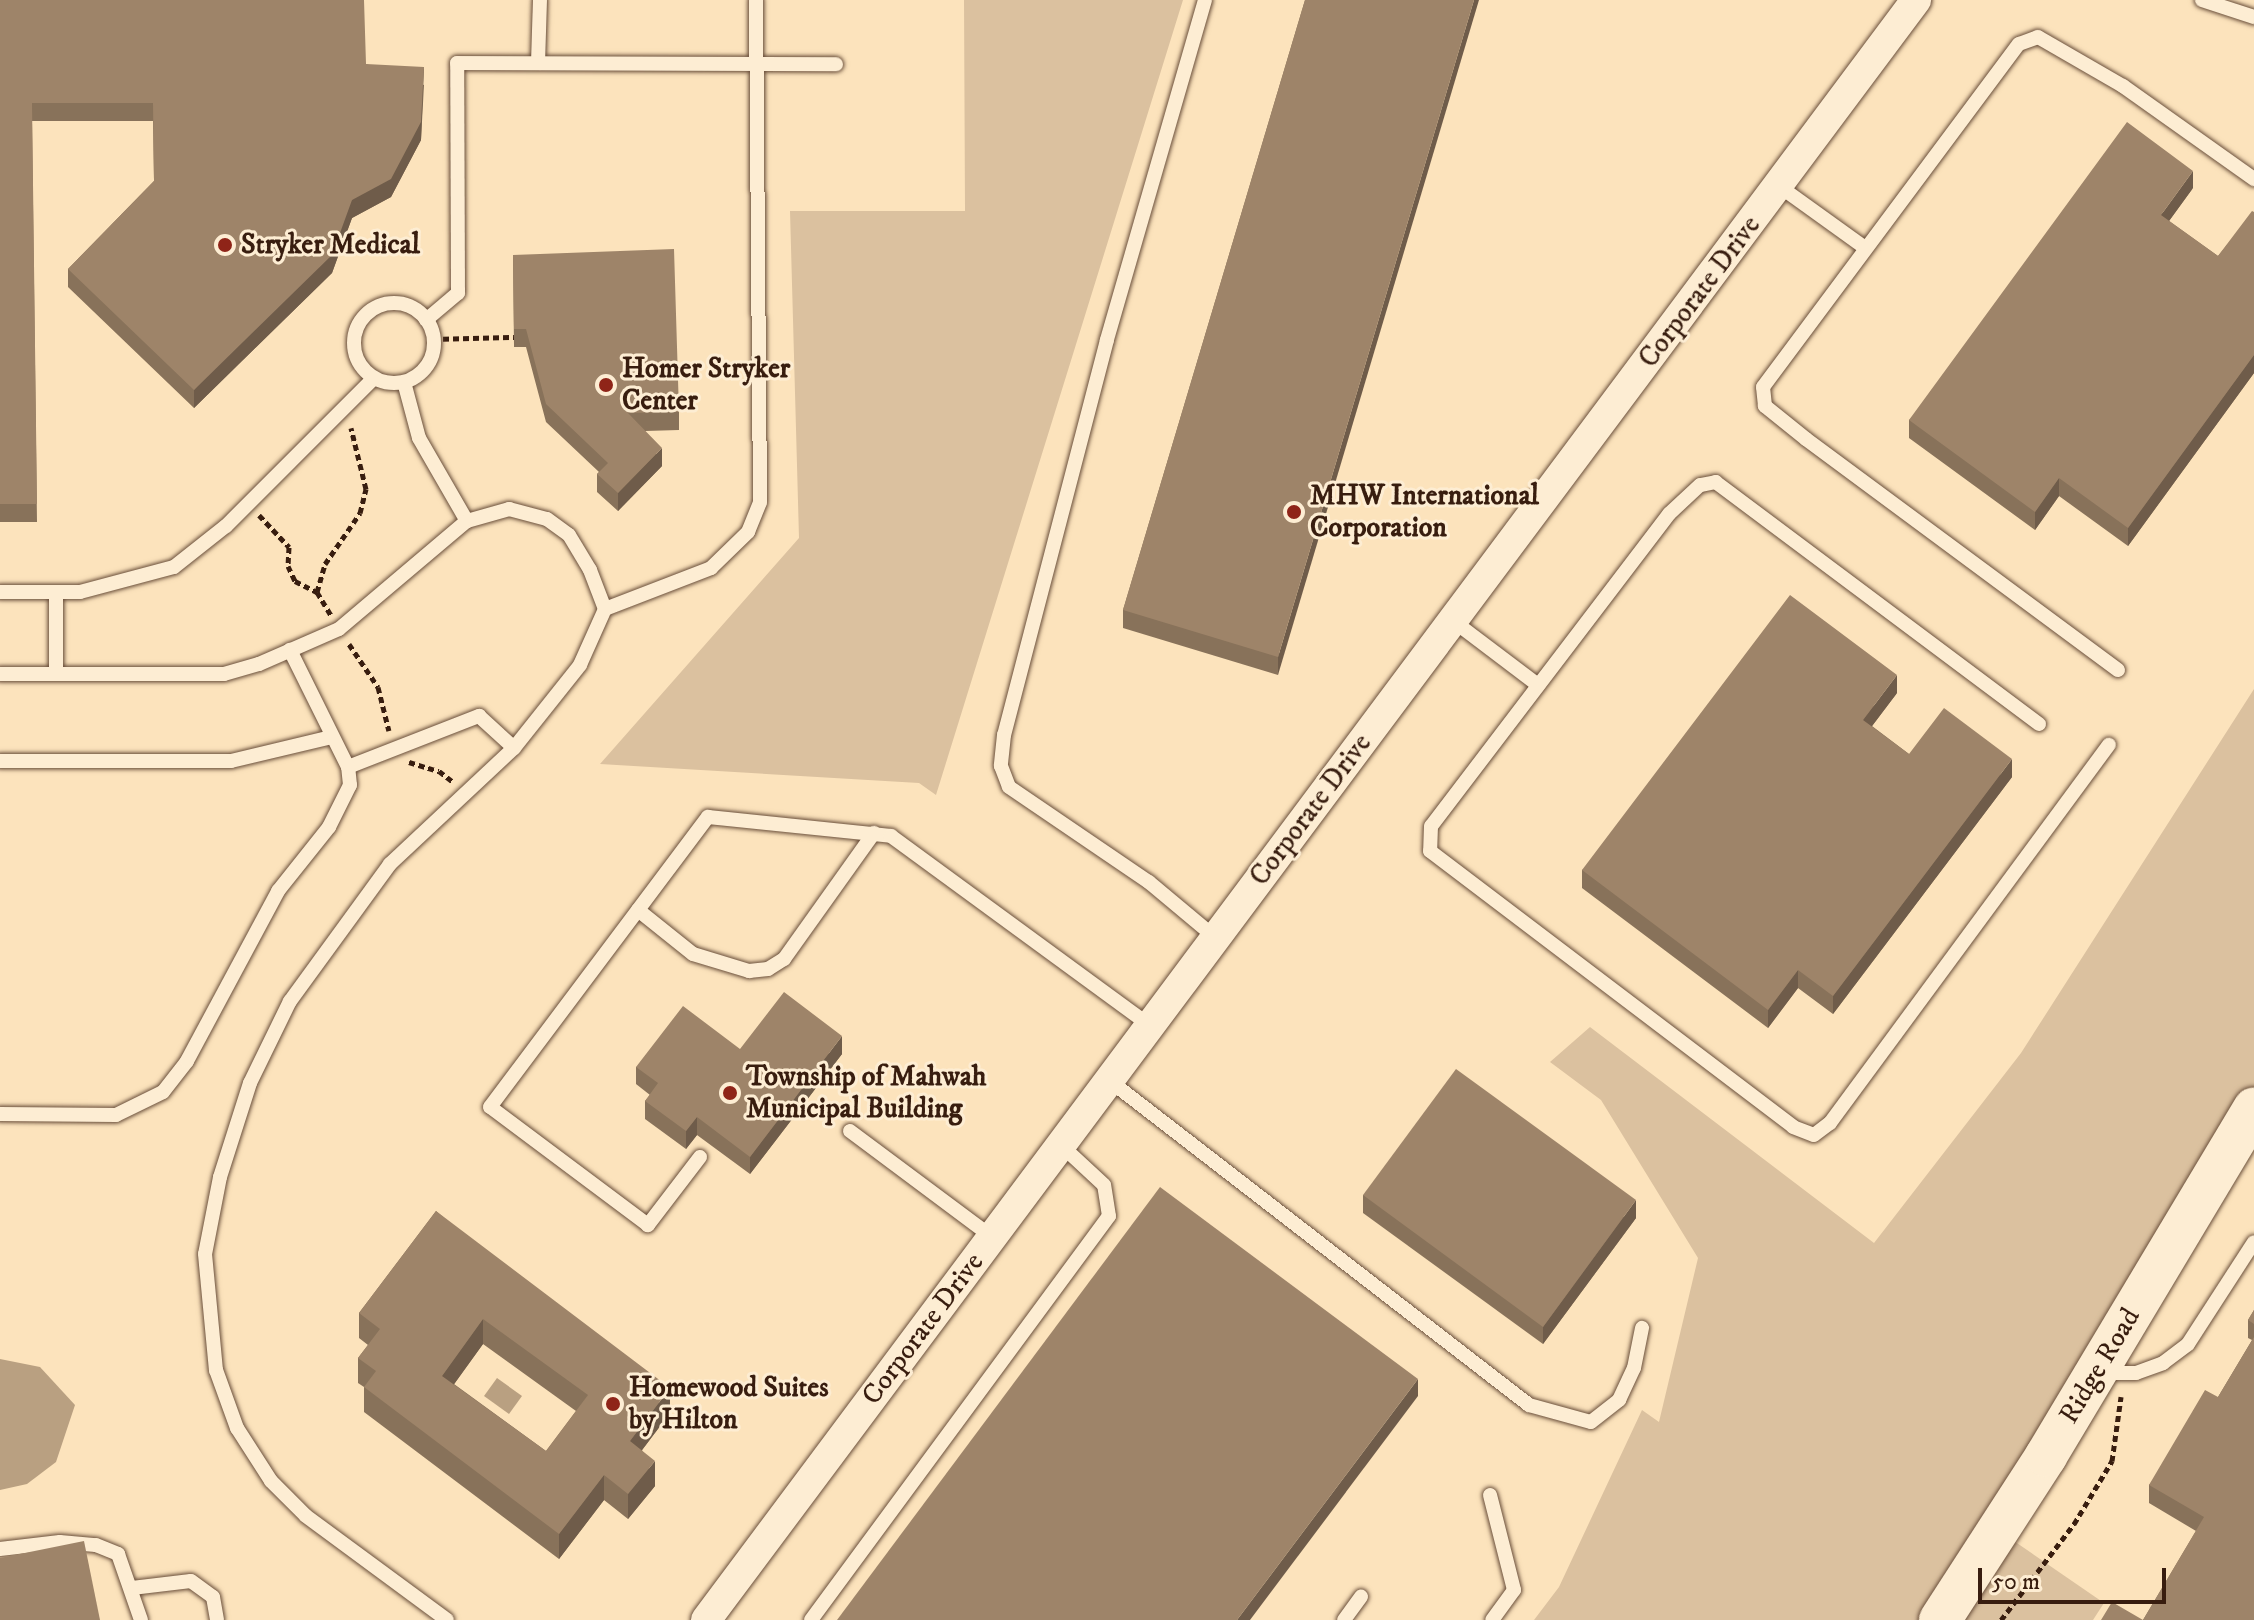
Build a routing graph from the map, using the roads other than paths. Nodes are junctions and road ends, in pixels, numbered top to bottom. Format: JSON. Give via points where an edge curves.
{"nodes":[{"id":1,"x":540,"y":0,"type":"edge"},
{"id":2,"x":756,"y":0,"type":"edge"},
{"id":3,"x":1205,"y":0,"type":"edge"},
{"id":4,"x":2202,"y":0,"type":"edge"},
{"id":5,"x":1914,"y":1,"type":"edge"},
{"id":6,"x":2254,"y":17,"type":"edge"},
{"id":7,"x":538,"y":63,"type":"junction"},
{"id":8,"x":836,"y":64,"type":"dead end"},
{"id":9,"x":757,"y":65,"type":"junction"},
{"id":10,"x":2254,"y":179,"type":"edge"},
{"id":11,"x":1779,"y":186,"type":"junction"},
{"id":12,"x":1864,"y":247,"type":"junction"},
{"id":13,"x":426,"y":320,"type":"junction"},
{"id":14,"x":374,"y":378,"type":"junction"},
{"id":15,"x":404,"y":382,"type":"junction"},
{"id":16,"x":467,"y":521,"type":"junction"},
{"id":17,"x":0,"y":592,"type":"edge"},
{"id":18,"x":56,"y":592,"type":"junction"},
{"id":19,"x":605,"y":609,"type":"junction"},
{"id":20,"x":1452,"y":620,"type":"junction"},
{"id":21,"x":290,"y":650,"type":"junction"},
{"id":22,"x":2118,"y":670,"type":"dead end"},
{"id":23,"x":0,"y":674,"type":"edge"},
{"id":24,"x":56,"y":674,"type":"junction"},
{"id":25,"x":1538,"y":685,"type":"junction"},
{"id":26,"x":2039,"y":724,"type":"dead end"},
{"id":27,"x":332,"y":737,"type":"junction"},
{"id":28,"x":2109,"y":745,"type":"dead end"},
{"id":29,"x":514,"y":748,"type":"junction"},
{"id":30,"x":0,"y":761,"type":"edge"},
{"id":31,"x":348,"y":767,"type":"junction"},
{"id":32,"x":874,"y":833,"type":"junction"},
{"id":33,"x":638,"y":910,"type":"junction"},
{"id":34,"x":1216,"y":938,"type":"junction"},
{"id":35,"x":1151,"y":1026,"type":"junction"},
{"id":36,"x":1110,"y":1081,"type":"junction"},
{"id":37,"x":2254,"y":1109,"type":"edge"},
{"id":38,"x":0,"y":1114,"type":"edge"},
{"id":39,"x":850,"y":1131,"type":"dead end"},
{"id":40,"x":1061,"y":1145,"type":"junction"},
{"id":41,"x":700,"y":1157,"type":"dead end"},
{"id":42,"x":992,"y":1237,"type":"junction"},
{"id":43,"x":2254,"y":1242,"type":"edge"},
{"id":44,"x":1642,"y":1328,"type":"dead end"},
{"id":45,"x":2110,"y":1373,"type":"junction"},
{"id":46,"x":1490,"y":1495,"type":"dead end"},
{"id":47,"x":0,"y":1549,"type":"edge"},
{"id":48,"x":132,"y":1588,"type":"junction"},
{"id":49,"x":1361,"y":1597,"type":"dead end"},
{"id":50,"x":141,"y":1620,"type":"edge"},
{"id":51,"x":217,"y":1620,"type":"edge"},
{"id":52,"x":447,"y":1620,"type":"edge"},
{"id":53,"x":706,"y":1620,"type":"edge"},
{"id":54,"x":811,"y":1620,"type":"edge"},
{"id":55,"x":1344,"y":1620,"type":"edge"},
{"id":56,"x":1492,"y":1620,"type":"edge"},
{"id":57,"x":1940,"y":1620,"type":"edge"}],
"edges":[{"from":1,"to":7,"type":"lane"},
{"from":2,"to":9,"type":"lane"},
{"from":3,"to":34,"type":"lane","via":[[1107,340],[1004,735],[1001,766],[1009,787],[1149,882]]},
{"from":4,"to":6,"type":"lane"},
{"from":5,"to":11,"type":"street","name":"Corporate Drive"},
{"from":7,"to":9,"type":"lane"},
{"from":7,"to":13,"type":"lane","via":[[457,63],[458,293]]},
{"from":8,"to":9,"type":"lane"},
{"from":9,"to":19,"type":"lane","via":[[760,502],[748,532],[711,568]]},
{"from":10,"to":12,"type":"lane","via":[[2123,86],[2038,37],[2019,44],[2001,63]]},
{"from":11,"to":12,"type":"lane"},
{"from":11,"to":20,"type":"street","name":"Corporate Drive"},
{"from":12,"to":22,"type":"lane","via":[[1776,364],[1763,387],[1765,406]]},
{"from":13,"to":14,"type":"lane","via":[[400,304],[370,311],[360,323],[355,353]]},
{"from":13,"to":15,"type":"lane","via":[[433,339],[429,364]]},
{"from":14,"to":15,"type":"lane"},
{"from":14,"to":18,"type":"lane","via":[[248,503],[174,567],[102,589]]},
{"from":15,"to":16,"type":"lane","via":[[419,438]]},
{"from":16,"to":19,"type":"lane","via":[[509,509],[547,519],[569,535]]},
{"from":16,"to":21,"type":"lane","via":[[339,629]]},
{"from":17,"to":18,"type":"lane"},
{"from":18,"to":24,"type":"lane"},
{"from":19,"to":29,"type":"lane","via":[[580,665]]},
{"from":20,"to":25,"type":"lane"},
{"from":20,"to":34,"type":"street","name":"Corporate Drive"},
{"from":21,"to":24,"type":"lane","via":[[224,674]]},
{"from":21,"to":27,"type":"lane"},
{"from":23,"to":24,"type":"lane"},
{"from":25,"to":26,"type":"lane","via":[[1685,495],[1716,482]]},
{"from":25,"to":28,"type":"lane","via":[[1431,826],[1430,851],[1793,1127],[1814,1135],[1830,1123]]},
{"from":27,"to":30,"type":"lane","via":[[231,761]]},
{"from":27,"to":31,"type":"lane"},
{"from":29,"to":31,"type":"lane","via":[[479,716]]},
{"from":29,"to":52,"type":"lane","via":[[390,864],[290,1001],[250,1083],[220,1177],[205,1254],[216,1370],[237,1428],[271,1481],[306,1516]]},
{"from":31,"to":38,"type":"lane","via":[[346,800],[278,891],[187,1061],[163,1092],[116,1115]]},
{"from":32,"to":33,"type":"lane","via":[[708,817]]},
{"from":32,"to":33,"type":"lane","via":[[784,959],[768,969],[749,971],[693,954]]},
{"from":32,"to":35,"type":"lane","via":[[891,836],[922,856]]},
{"from":33,"to":41,"type":"lane","via":[[490,1107],[648,1225]]},
{"from":34,"to":35,"type":"street","name":"Corporate Drive"},
{"from":35,"to":36,"type":"street","name":"Corporate Drive"},
{"from":36,"to":40,"type":"street","name":"Corporate Drive"},
{"from":36,"to":44,"type":"lane","via":[[1529,1405],[1591,1422],[1619,1400],[1634,1368]]},
{"from":37,"to":45,"type":"street","name":"Ridge Road"},
{"from":39,"to":42,"type":"lane"},
{"from":40,"to":42,"type":"street","name":"Corporate Drive"},
{"from":40,"to":54,"type":"lane","via":[[1104,1185],[1109,1216]]},
{"from":42,"to":53,"type":"street","name":"Corporate Drive"},
{"from":43,"to":45,"type":"lane","via":[[2188,1344],[2163,1363]]},
{"from":45,"to":57,"type":"street","name":"Ridge Road"},
{"from":46,"to":56,"type":"lane","via":[[1514,1590]]},
{"from":47,"to":48,"type":"lane","via":[[96,1545],[118,1554]]},
{"from":48,"to":50,"type":"lane"},
{"from":48,"to":51,"type":"lane","via":[[191,1581],[213,1597]]},
{"from":49,"to":55,"type":"lane"}]}
